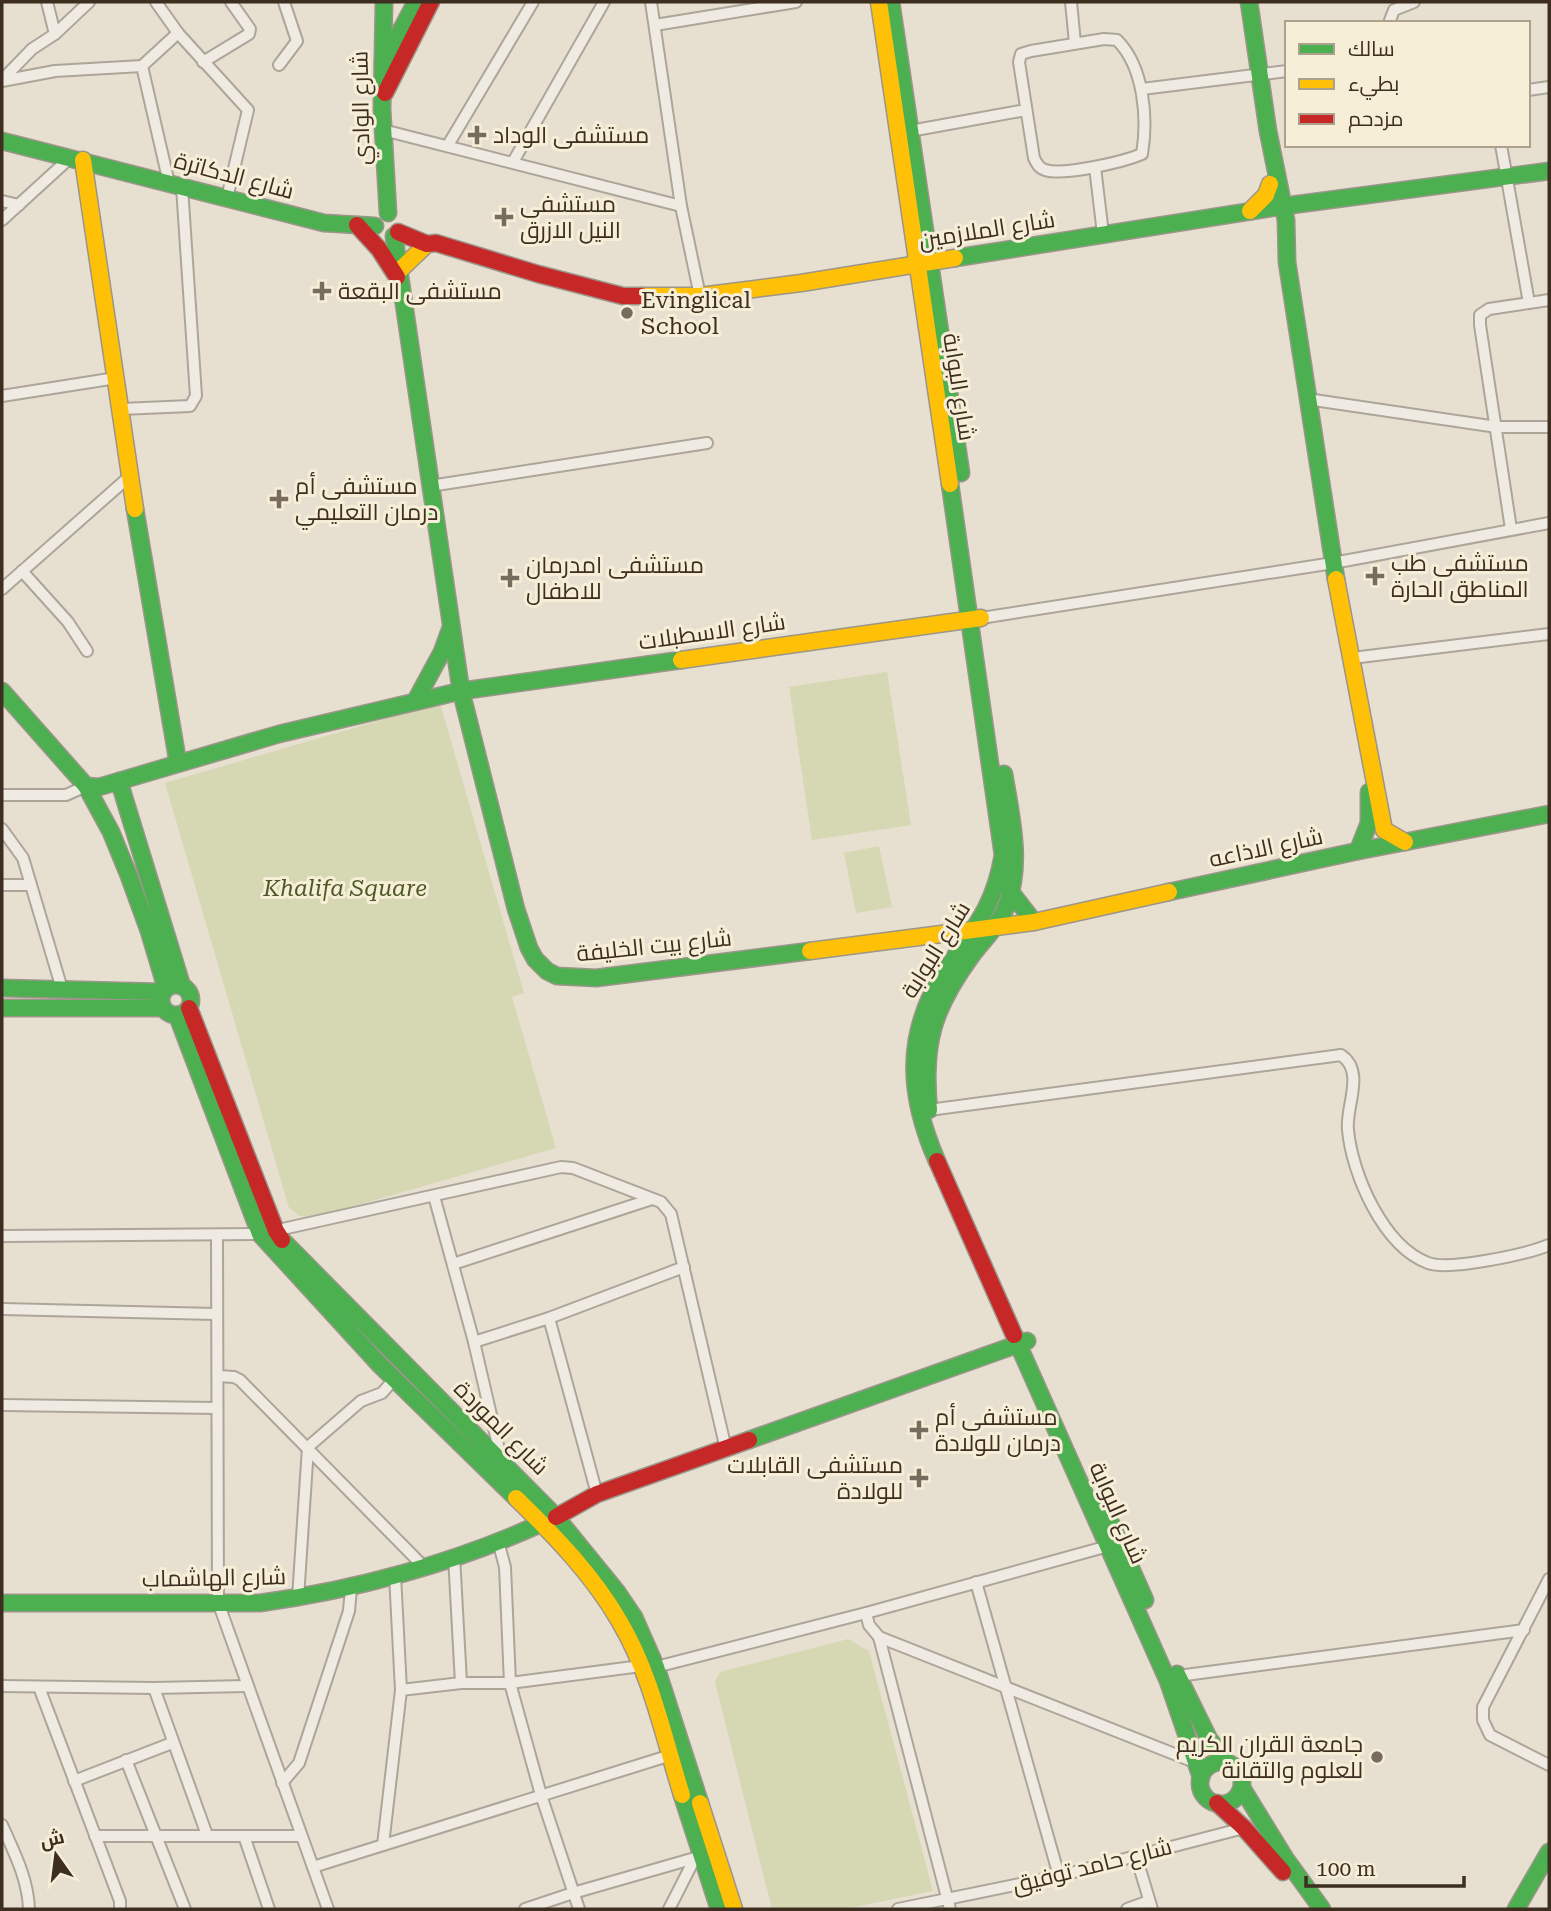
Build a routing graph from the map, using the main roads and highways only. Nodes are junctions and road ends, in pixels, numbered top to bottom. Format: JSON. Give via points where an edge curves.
{"nodes":[{"id":1,"x":384,"y":2,"type":"edge"},
{"id":2,"x":416,"y":2,"type":"edge"},
{"id":3,"x":431,"y":2,"type":"edge"},
{"id":4,"x":890,"y":2,"type":"edge"},
{"id":5,"x":1249,"y":2,"type":"edge"},
{"id":6,"x":382,"y":66,"type":"junction"},
{"id":7,"x":382,"y":98,"type":"junction"},
{"id":8,"x":1268,"y":131,"type":"junction"},
{"id":9,"x":2,"y":141,"type":"edge"},
{"id":10,"x":77,"y":159,"type":"junction"},
{"id":11,"x":1549,"y":171,"type":"edge"},
{"id":12,"x":1270,"y":184,"type":"junction"},
{"id":13,"x":1278,"y":207,"type":"junction"},
{"id":14,"x":1250,"y":211,"type":"junction"},
{"id":15,"x":388,"y":213,"type":"junction"},
{"id":16,"x":357,"y":225,"type":"junction"},
{"id":17,"x":376,"y":226,"type":"junction"},
{"id":18,"x":397,"y":231,"type":"junction"},
{"id":19,"x":432,"y":244,"type":"junction"},
{"id":20,"x":923,"y":263,"type":"junction"},
{"id":21,"x":401,"y":277,"type":"junction"},
{"id":22,"x":976,"y":619,"type":"junction"},
{"id":23,"x":452,"y":627,"type":"junction"},
{"id":24,"x":2,"y":691,"type":"edge"},
{"id":25,"x":461,"y":691,"type":"junction"},
{"id":26,"x":416,"y":700,"type":"junction"},
{"id":27,"x":1370,"y":762,"type":"junction"},
{"id":28,"x":178,"y":763,"type":"junction"},
{"id":29,"x":119,"y":781,"type":"junction"},
{"id":30,"x":86,"y":786,"type":"junction"},
{"id":31,"x":1549,"y":814,"type":"edge"},
{"id":32,"x":1405,"y":842,"type":"junction"},
{"id":33,"x":1358,"y":851,"type":"junction"},
{"id":34,"x":1010,"y":891,"type":"junction"},
{"id":35,"x":1034,"y":922,"type":"junction"},
{"id":36,"x":994,"y":928,"type":"junction"},
{"id":37,"x":976,"y":930,"type":"junction"},
{"id":38,"x":2,"y":989,"type":"edge"},
{"id":39,"x":81,"y":989,"type":"junction"},
{"id":40,"x":173,"y":999,"type":"junction"},
{"id":41,"x":2,"y":1008,"type":"edge"},
{"id":42,"x":80,"y":1008,"type":"junction"},
{"id":43,"x":268,"y":1232,"type":"junction"},
{"id":44,"x":1023,"y":1343,"type":"junction"},
{"id":45,"x":391,"y":1350,"type":"junction"},
{"id":46,"x":380,"y":1365,"type":"junction"},
{"id":47,"x":549,"y":1520,"type":"junction"},
{"id":48,"x":1114,"y":1544,"type":"junction"},
{"id":49,"x":2,"y":1603,"type":"edge"},
{"id":50,"x":649,"y":1666,"type":"junction"},
{"id":51,"x":1227,"y":1762,"type":"junction"},
{"id":52,"x":1199,"y":1770,"type":"junction"},
{"id":53,"x":1242,"y":1788,"type":"junction"},
{"id":54,"x":1217,"y":1804,"type":"junction"},
{"id":55,"x":704,"y":1851,"type":"junction"},
{"id":56,"x":1549,"y":1852,"type":"edge"},
{"id":57,"x":719,"y":1909,"type":"edge"},
{"id":58,"x":734,"y":1909,"type":"edge"},
{"id":59,"x":1309,"y":1909,"type":"edge"},
{"id":60,"x":1322,"y":1909,"type":"edge"},
{"id":61,"x":1516,"y":1909,"type":"edge"}],
"edges":[{"from":1,"to":6,"type":"main road","name":"شارع الوادي"},
{"from":2,"to":6,"type":"main road"},
{"from":3,"to":7,"type":"main road"},
{"from":4,"to":20,"type":"main road"},
{"from":4,"to":20,"type":"main road","via":[[910,131]]},
{"from":5,"to":8,"type":"main road"},
{"from":6,"to":7,"type":"main road","name":"شارع الوادي"},
{"from":7,"to":15,"type":"main road","name":"شارع الوادي"},
{"from":8,"to":12,"type":"main road"},
{"from":8,"to":13,"type":"main road"},
{"from":9,"to":10,"type":"main road","name":"شارع الدكاترة"},
{"from":10,"to":16,"type":"main road","name":"شارع الدكاترة","via":[[324,223]]},
{"from":10,"to":28,"type":"main road"},
{"from":11,"to":13,"type":"main road","name":"شارع الملازمين"},
{"from":12,"to":13,"type":"main road"},
{"from":12,"to":14,"type":"main road"},
{"from":13,"to":14,"type":"main road","name":"شارع الملازمين"},
{"from":13,"to":27,"type":"main road","via":[[1289,245],[1287,261],[1307,399]]},
{"from":14,"to":20,"type":"main road","name":"شارع الملازمين"},
{"from":15,"to":17,"type":"main road","via":[[377,219]]},
{"from":15,"to":18,"type":"main road","via":[[399,218]]},
{"from":16,"to":17,"type":"main road","name":"شارع الدكاترة"},
{"from":16,"to":21,"type":"main road"},
{"from":17,"to":18,"type":"main road","via":[[382,236]]},
{"from":18,"to":19,"type":"main road","name":"شارع الملازمين","via":[[428,235]]},
{"from":18,"to":21,"type":"main road","name":"شارع بيت الخليفة"},
{"from":19,"to":20,"type":"main road","name":"شارع الملازمين","via":[[623,296],[700,296]]},
{"from":19,"to":21,"type":"main road"},
{"from":20,"to":22,"type":"main road","name":"شارع البوابة"},
{"from":21,"to":23,"type":"main road","name":"شارع بيت الخليفة"},
{"from":22,"to":25,"type":"main road","name":"شارع الاسطبلات"},
{"from":22,"to":34,"type":"main road","name":"شارع البوابة","via":[[1013,831]]},
{"from":22,"to":37,"type":"main road","name":"شارع البوابة","via":[[1003,855],[997,891]]},
{"from":23,"to":25,"type":"main road","name":"شارع بيت الخليفة"},
{"from":23,"to":26,"type":"main road"},
{"from":24,"to":30,"type":"main road"},
{"from":25,"to":26,"type":"main road","name":"شارع الاسطبلات"},
{"from":25,"to":37,"type":"main road","name":"شارع بيت الخليفة","via":[[516,909],[534,959],[547,971],[596,978]]},
{"from":26,"to":28,"type":"main road","name":"شارع الاسطبلات"},
{"from":27,"to":32,"type":"main road","via":[[1384,830]]},
{"from":27,"to":33,"type":"main road","via":[[1370,824]]},
{"from":28,"to":29,"type":"main road","name":"شارع الاسطبلات"},
{"from":29,"to":30,"type":"main road","name":"شارع الاسطبلات","via":[[99,788]]},
{"from":29,"to":40,"type":"main road"},
{"from":30,"to":40,"type":"main road","via":[[135,890]]},
{"from":31,"to":32,"type":"main road","name":"شارع الاذاعه"},
{"from":32,"to":33,"type":"main road","name":"شارع الاذاعه"},
{"from":33,"to":35,"type":"main road","name":"شارع الاذاعه"},
{"from":34,"to":35,"type":"main road"},
{"from":34,"to":36,"type":"main road","name":"شارع البوابة"},
{"from":35,"to":36,"type":"main road","name":"شارع الاذاعه"},
{"from":36,"to":37,"type":"main road","name":"شارع بيت الخليفة"},
{"from":36,"to":44,"type":"main road","name":"شارع البوابة","via":[[955,980],[933,1021],[925,1069],[929,1110],[941,1145]]},
{"from":37,"to":44,"type":"main road","name":"شارع البوابة","via":[[943,974],[922,1016],[914,1049],[913,1083],[928,1139]]},
{"from":38,"to":39,"type":"main road"},
{"from":39,"to":40,"type":"main road"},
{"from":39,"to":42,"type":"main road"},
{"from":40,"to":42,"type":"main road"},
{"from":40,"to":43,"type":"main road","name":"شارع الموردة"},
{"from":41,"to":42,"type":"main road"},
{"from":43,"to":45,"type":"main road","name":"شارع الموردة"},
{"from":43,"to":46,"type":"main road","name":"شارع الموردة"},
{"from":44,"to":47,"type":"main road","name":"شارع الهاشماب","via":[[597,1494]]},
{"from":44,"to":48,"type":"main road","name":"شارع البوابة"},
{"from":45,"to":46,"type":"main road"},
{"from":45,"to":47,"type":"main road","name":"شارع الموردة","via":[[501,1461]]},
{"from":46,"to":47,"type":"main road","name":"شارع الموردة"},
{"from":47,"to":49,"type":"main road","name":"شارع الهاشماب","via":[[424,1567],[298,1598],[260,1603]]},
{"from":47,"to":50,"type":"main road","name":"شارع الموردة","via":[[617,1592],[634,1617]]},
{"from":48,"to":51,"type":"main road","name":"شارع البوابة","via":[[1202,1726]]},
{"from":48,"to":52,"type":"main road","name":"شارع البوابة"},
{"from":50,"to":55,"type":"main road","name":"شارع الموردة"},
{"from":50,"to":55,"type":"main road","name":"شارع الموردة","via":[[671,1755]]},
{"from":51,"to":52,"type":"main road"},
{"from":51,"to":53,"type":"main road","via":[[1241,1775]]},
{"from":52,"to":54,"type":"main road","via":[[1201,1791]]},
{"from":53,"to":54,"type":"main road","via":[[1236,1799]]},
{"from":53,"to":60,"type":"main road"},
{"from":54,"to":59,"type":"main road","via":[[1279,1867]]},
{"from":55,"to":57,"type":"main road","name":"شارع الموردة"},
{"from":55,"to":58,"type":"main road","name":"شارع الموردة"},
{"from":56,"to":61,"type":"main road"}]}
